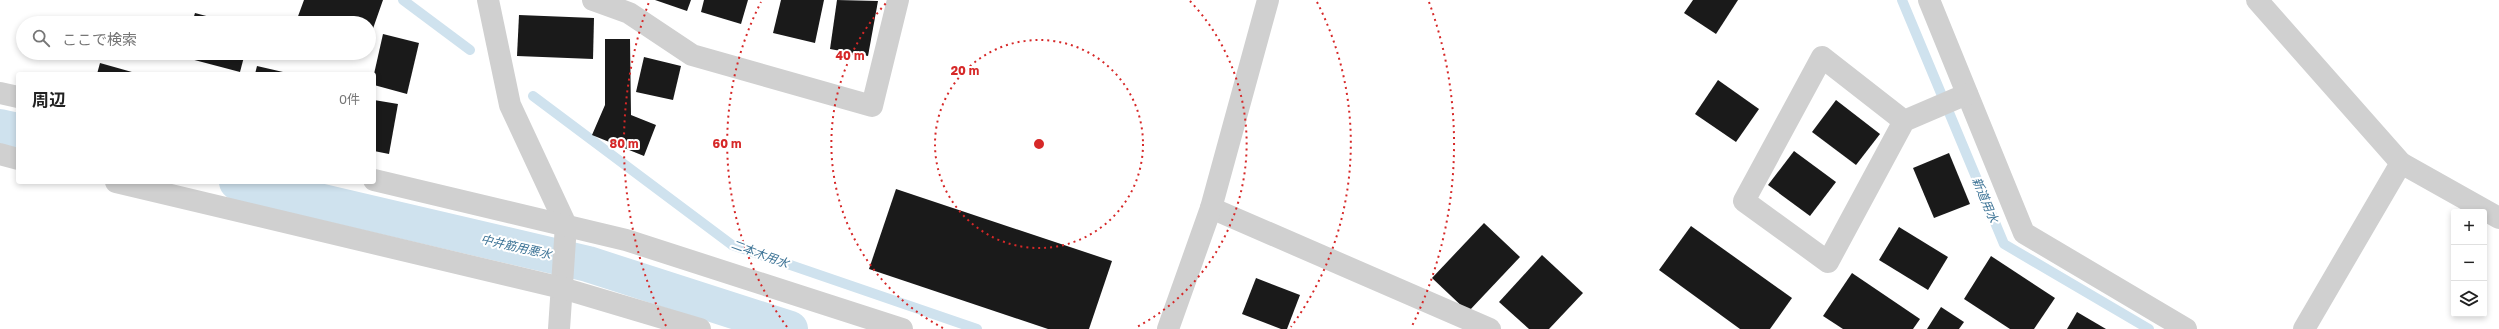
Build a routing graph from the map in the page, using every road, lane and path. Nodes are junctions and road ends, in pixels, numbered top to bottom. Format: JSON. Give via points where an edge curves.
{"nodes":[{"id":1,"x":488,"y":0,"type":"edge"},
{"id":2,"x":593,"y":0,"type":"edge"},
{"id":3,"x":898,"y":0,"type":"edge"},
{"id":4,"x":1268,"y":0,"type":"edge"},
{"id":5,"x":1929,"y":0,"type":"edge"},
{"id":6,"x":2257,"y":0,"type":"edge"},
{"id":7,"x":0,"y":93,"type":"edge"},
{"id":8,"x":1964,"y":95,"type":"junction"},
{"id":9,"x":16,"y":97,"type":"edge"},
{"id":10,"x":1904,"y":121,"type":"junction"},
{"id":11,"x":0,"y":154,"type":"edge"},
{"id":12,"x":16,"y":158,"type":"edge"},
{"id":13,"x":2401,"y":163,"type":"junction"},
{"id":14,"x":376,"y":180,"type":"edge"},
{"id":15,"x":124,"y":184,"type":"edge"},
{"id":16,"x":1211,"y":208,"type":"junction"},
{"id":17,"x":2499,"y":218,"type":"edge"},
{"id":18,"x":566,"y":225,"type":"junction"},
{"id":19,"x":562,"y":288,"type":"junction"},
{"id":20,"x":559,"y":329,"type":"edge"},
{"id":21,"x":700,"y":329,"type":"edge"},
{"id":22,"x":902,"y":329,"type":"edge"},
{"id":23,"x":1168,"y":329,"type":"edge"},
{"id":24,"x":1490,"y":329,"type":"edge"},
{"id":25,"x":2186,"y":329,"type":"edge"},
{"id":26,"x":2304,"y":329,"type":"edge"}],
"edges":[{"from":1,"to":18,"type":"street","via":[[510,105]]},
{"from":2,"to":3,"type":"street","via":[[629,13],[692,55],[872,106]]},
{"from":4,"to":16,"type":"street"},
{"from":5,"to":8,"type":"street"},
{"from":6,"to":13,"type":"street"},
{"from":7,"to":9,"type":"street"},
{"from":8,"to":10,"type":"street"},
{"from":8,"to":25,"type":"street","via":[[2024,233]]},
{"from":10,"to":10,"type":"street","via":[[1822,57],[1744,201],[1828,262]]},
{"from":11,"to":12,"type":"street"},
{"from":13,"to":17,"type":"street"},
{"from":13,"to":26,"type":"street"},
{"from":14,"to":18,"type":"street"},
{"from":15,"to":19,"type":"street"},
{"from":16,"to":23,"type":"street"},
{"from":16,"to":24,"type":"street"},
{"from":18,"to":19,"type":"street"},
{"from":18,"to":22,"type":"street","via":[[626,240]]},
{"from":19,"to":20,"type":"street"},
{"from":19,"to":21,"type":"street"}]}
